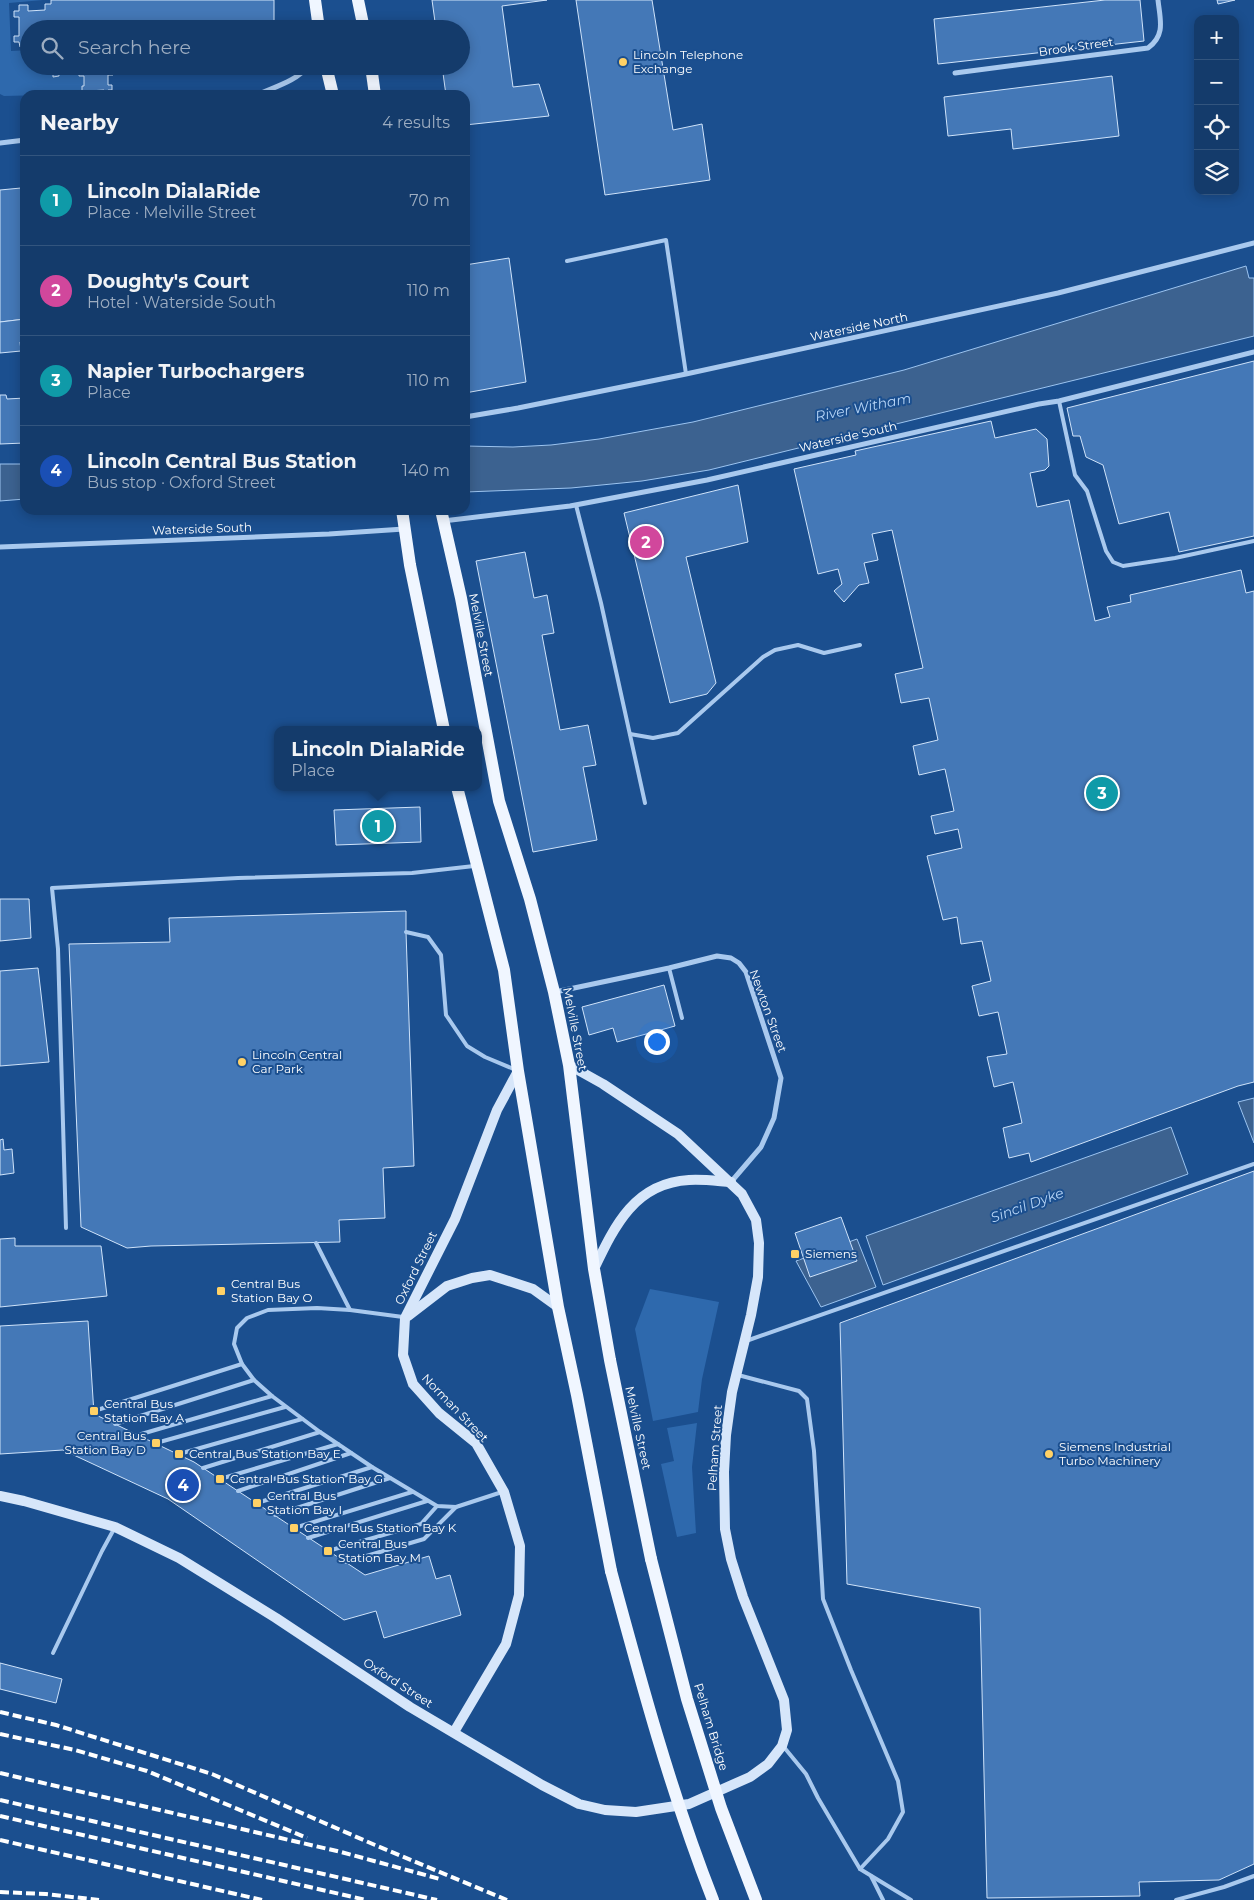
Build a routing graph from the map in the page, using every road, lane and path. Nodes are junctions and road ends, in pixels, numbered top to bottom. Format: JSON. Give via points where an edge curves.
{"nodes":[{"id":1,"x":315,"y":0,"type":"edge"},
{"id":2,"x":358,"y":0,"type":"edge"},
{"id":3,"x":1158,"y":0,"type":"edge"},
{"id":4,"x":318,"y":20,"type":"edge"},
{"id":5,"x":362,"y":20,"type":"edge"},
{"id":6,"x":955,"y":74,"type":"dead end"},
{"id":7,"x":299,"y":75,"type":"edge"},
{"id":8,"x":328,"y":75,"type":"edge"},
{"id":9,"x":372,"y":75,"type":"edge"},
{"id":10,"x":268,"y":90,"type":"edge"},
{"id":11,"x":332,"y":90,"type":"edge"},
{"id":12,"x":374,"y":90,"type":"edge"},
{"id":13,"x":20,"y":141,"type":"edge"},
{"id":14,"x":0,"y":143,"type":"edge"},
{"id":15,"x":1254,"y":243,"type":"edge"},
{"id":16,"x":567,"y":261,"type":"dead end"},
{"id":17,"x":1254,"y":352,"type":"edge"},
{"id":18,"x":686,"y":374,"type":"junction"},
{"id":19,"x":1059,"y":401,"type":"junction"},
{"id":20,"x":470,"y":416,"type":"edge"},
{"id":21,"x":576,"y":505,"type":"junction"},
{"id":22,"x":470,"y":513,"type":"edge"},
{"id":23,"x":403,"y":515,"type":"edge"},
{"id":24,"x":442,"y":515,"type":"edge"},
{"id":25,"x":404,"y":528,"type":"junction"},
{"id":26,"x":1254,"y":541,"type":"edge"},
{"id":27,"x":0,"y":547,"type":"edge"},
{"id":28,"x":860,"y":645,"type":"dead end"},
{"id":29,"x":443,"y":726,"type":"edge"},
{"id":30,"x":630,"y":734,"type":"junction"},
{"id":31,"x":458,"y":791,"type":"edge"},
{"id":32,"x":645,"y":803,"type":"dead end"},
{"id":33,"x":477,"y":866,"type":"junction"},
{"id":34,"x":406,"y":932,"type":"dead end"},
{"id":35,"x":669,"y":968,"type":"junction"},
{"id":36,"x":554,"y":992,"type":"junction"},
{"id":37,"x":682,"y":1018,"type":"dead end"},
{"id":38,"x":569,"y":1065,"type":"junction"},
{"id":39,"x":518,"y":1070,"type":"junction"},
{"id":40,"x":1254,"y":1164,"type":"edge"},
{"id":41,"x":731,"y":1182,"type":"junction"},
{"id":42,"x":66,"y":1228,"type":"dead end"},
{"id":43,"x":316,"y":1243,"type":"dead end"},
{"id":44,"x":594,"y":1268,"type":"junction"},
{"id":45,"x":558,"y":1307,"type":"junction"},
{"id":46,"x":350,"y":1310,"type":"junction"},
{"id":47,"x":405,"y":1318,"type":"junction"},
{"id":48,"x":744,"y":1342,"type":"junction"},
{"id":49,"x":242,"y":1364,"type":"junction"},
{"id":50,"x":736,"y":1374,"type":"junction"},
{"id":51,"x":254,"y":1380,"type":"junction"},
{"id":52,"x":272,"y":1396,"type":"junction"},
{"id":53,"x":285,"y":1407,"type":"junction"},
{"id":54,"x":94,"y":1411,"type":"dead end"},
{"id":55,"x":302,"y":1419,"type":"junction"},
{"id":56,"x":115,"y":1424,"type":"dead end"},
{"id":57,"x":320,"y":1432,"type":"junction"},
{"id":58,"x":138,"y":1435,"type":"dead end"},
{"id":59,"x":156,"y":1444,"type":"dead end"},
{"id":60,"x":338,"y":1444,"type":"junction"},
{"id":61,"x":351,"y":1453,"type":"junction"},
{"id":62,"x":179,"y":1454,"type":"dead end"},
{"id":63,"x":372,"y":1467,"type":"junction"},
{"id":64,"x":203,"y":1468,"type":"dead end"},
{"id":65,"x":390,"y":1478,"type":"junction"},
{"id":66,"x":220,"y":1479,"type":"dead end"},
{"id":67,"x":238,"y":1491,"type":"dead end"},
{"id":68,"x":412,"y":1492,"type":"junction"},
{"id":69,"x":504,"y":1492,"type":"junction"},
{"id":70,"x":0,"y":1496,"type":"edge"},
{"id":71,"x":427,"y":1501,"type":"junction"},
{"id":72,"x":256,"y":1503,"type":"dead end"},
{"id":73,"x":437,"y":1506,"type":"junction"},
{"id":74,"x":456,"y":1507,"type":"junction"},
{"id":75,"x":275,"y":1515,"type":"dead end"},
{"id":76,"x":115,"y":1527,"type":"junction"},
{"id":77,"x":294,"y":1528,"type":"dead end"},
{"id":78,"x":308,"y":1538,"type":"dead end"},
{"id":79,"x":328,"y":1550,"type":"dead end"},
{"id":80,"x":651,"y":1559,"type":"joint"},
{"id":81,"x":346,"y":1562,"type":"dead end"},
{"id":82,"x":53,"y":1653,"type":"dead end"},
{"id":83,"x":454,"y":1732,"type":"junction"},
{"id":84,"x":782,"y":1746,"type":"junction"},
{"id":85,"x":860,"y":1869,"type":"junction"},
{"id":86,"x":871,"y":1876,"type":"junction"},
{"id":87,"x":1254,"y":1876,"type":"edge"},
{"id":88,"x":713,"y":1900,"type":"edge"},
{"id":89,"x":756,"y":1900,"type":"edge"},
{"id":90,"x":882,"y":1900,"type":"edge"},
{"id":91,"x":911,"y":1900,"type":"edge"},
{"id":92,"x":1176,"y":1900,"type":"edge"}],
"edges":[{"from":1,"to":4,"type":"main road"},
{"from":2,"to":5,"type":"main road"},
{"from":3,"to":6,"type":"street","name":"Brook Street","via":[[1161,30],[1156,42],[1148,48]]},
{"from":7,"to":10,"type":"street"},
{"from":8,"to":11,"type":"main road"},
{"from":9,"to":12,"type":"main road"},
{"from":13,"to":14,"type":"street"},
{"from":15,"to":18,"type":"street","name":"Waterside North","via":[[1058,293]]},
{"from":16,"to":18,"type":"lane","via":[[666,240]]},
{"from":17,"to":19,"type":"street","name":"Waterside South"},
{"from":18,"to":20,"type":"street","name":"Waterside North"},
{"from":19,"to":21,"type":"street","name":"Waterside South","via":[[707,480]]},
{"from":19,"to":26,"type":"lane","via":[[1075,474],[1087,491],[1106,551],[1113,562],[1123,566]]},
{"from":21,"to":22,"type":"street","name":"Waterside South"},
{"from":21,"to":30,"type":"lane"},
{"from":23,"to":25,"type":"main road"},
{"from":24,"to":36,"type":"main road","name":"Melville Street","via":[[499,801],[530,899]]},
{"from":25,"to":27,"type":"street","name":"Waterside South"},
{"from":25,"to":29,"type":"main road"},
{"from":28,"to":30,"type":"lane","via":[[824,653],[798,645],[775,650],[678,733],[653,738]]},
{"from":30,"to":32,"type":"lane"},
{"from":31,"to":33,"type":"main road"},
{"from":33,"to":39,"type":"main road","via":[[504,970]]},
{"from":33,"to":42,"type":"lane","via":[[412,873],[52,888],[58,949]]},
{"from":34,"to":39,"type":"lane","via":[[428,937],[441,956],[446,1015],[467,1046]]},
{"from":35,"to":36,"type":"street","name":"Newton Street"},
{"from":35,"to":37,"type":"lane"},
{"from":35,"to":41,"type":"street","name":"Newton Street","via":[[718,956],[739,963],[746,972],[781,1078],[774,1118],[761,1147]]},
{"from":36,"to":38,"type":"main road","name":"Melville Street"},
{"from":38,"to":41,"type":"main road","name":"Pelham Street","via":[[678,1134]]},
{"from":38,"to":44,"type":"main road","name":"Melville Street"},
{"from":39,"to":45,"type":"main road"},
{"from":39,"to":47,"type":"main road","name":"Oxford Street","via":[[497,1110],[455,1219]]},
{"from":40,"to":48,"type":"lane"},
{"from":41,"to":44,"type":"main road","via":[[689,1180],[650,1190],[635,1200],[608,1238]]},
{"from":41,"to":48,"type":"main road","name":"Pelham Street","via":[[742,1194],[756,1220],[759,1243],[758,1277]]},
{"from":43,"to":46,"type":"lane"},
{"from":44,"to":80,"type":"main road","name":"Melville Street"},
{"from":45,"to":47,"type":"main road","name":"Oxford Street","via":[[532,1289],[490,1275],[447,1286]]},
{"from":45,"to":88,"type":"main road","bridge":true,"via":[[611,1572],[670,1780]]},
{"from":46,"to":47,"type":"lane"},
{"from":46,"to":49,"type":"lane","via":[[268,1310],[247,1318],[237,1328],[234,1344]]},
{"from":47,"to":69,"type":"main road","name":"Norman Street","via":[[403,1355],[412,1384],[439,1413],[476,1443]]},
{"from":48,"to":50,"type":"main road","name":"Pelham Street"},
{"from":49,"to":51,"type":"lane"},
{"from":49,"to":54,"type":"lane"},
{"from":50,"to":84,"type":"main road","name":"Pelham Street","via":[[724,1463],[726,1529],[743,1597],[784,1700],[786,1730]]},
{"from":50,"to":85,"type":"lane","via":[[799,1391],[807,1399],[814,1451],[823,1598],[898,1781],[903,1812],[888,1839]]},
{"from":51,"to":52,"type":"lane"},
{"from":51,"to":56,"type":"lane"},
{"from":52,"to":53,"type":"lane"},
{"from":52,"to":58,"type":"lane"},
{"from":53,"to":55,"type":"lane"},
{"from":53,"to":59,"type":"lane"},
{"from":55,"to":57,"type":"lane"},
{"from":55,"to":62,"type":"lane"},
{"from":57,"to":60,"type":"lane"},
{"from":57,"to":64,"type":"lane"},
{"from":60,"to":61,"type":"lane"},
{"from":60,"to":66,"type":"lane"},
{"from":61,"to":63,"type":"lane"},
{"from":61,"to":67,"type":"lane"},
{"from":63,"to":65,"type":"lane"},
{"from":63,"to":72,"type":"lane"},
{"from":65,"to":68,"type":"lane"},
{"from":65,"to":75,"type":"lane"},
{"from":68,"to":71,"type":"lane"},
{"from":68,"to":77,"type":"lane"},
{"from":69,"to":74,"type":"lane"},
{"from":69,"to":83,"type":"main road","name":"Norman Street","via":[[520,1546],[519,1595],[506,1644]]},
{"from":70,"to":76,"type":"main road","name":"Oxford Street"},
{"from":71,"to":73,"type":"lane"},
{"from":71,"to":78,"type":"lane"},
{"from":73,"to":74,"type":"lane"},
{"from":73,"to":79,"type":"lane","via":[[421,1524]]},
{"from":74,"to":81,"type":"lane","via":[[424,1539]]},
{"from":76,"to":82,"type":"lane"},
{"from":76,"to":83,"type":"main road","name":"Oxford Street","via":[[179,1558]]},
{"from":80,"to":89,"type":"main road","name":"Pelham Bridge","bridge":true,"via":[[687,1699],[721,1808]]},
{"from":83,"to":84,"type":"main road","name":"Oxford Street","via":[[579,1804],[636,1812],[689,1804],[750,1777],[768,1764]]},
{"from":84,"to":85,"type":"lane","via":[[806,1774]]},
{"from":85,"to":86,"type":"lane"},
{"from":86,"to":90,"type":"lane"},
{"from":86,"to":91,"type":"lane"},
{"from":87,"to":92,"type":"lane"}]}
